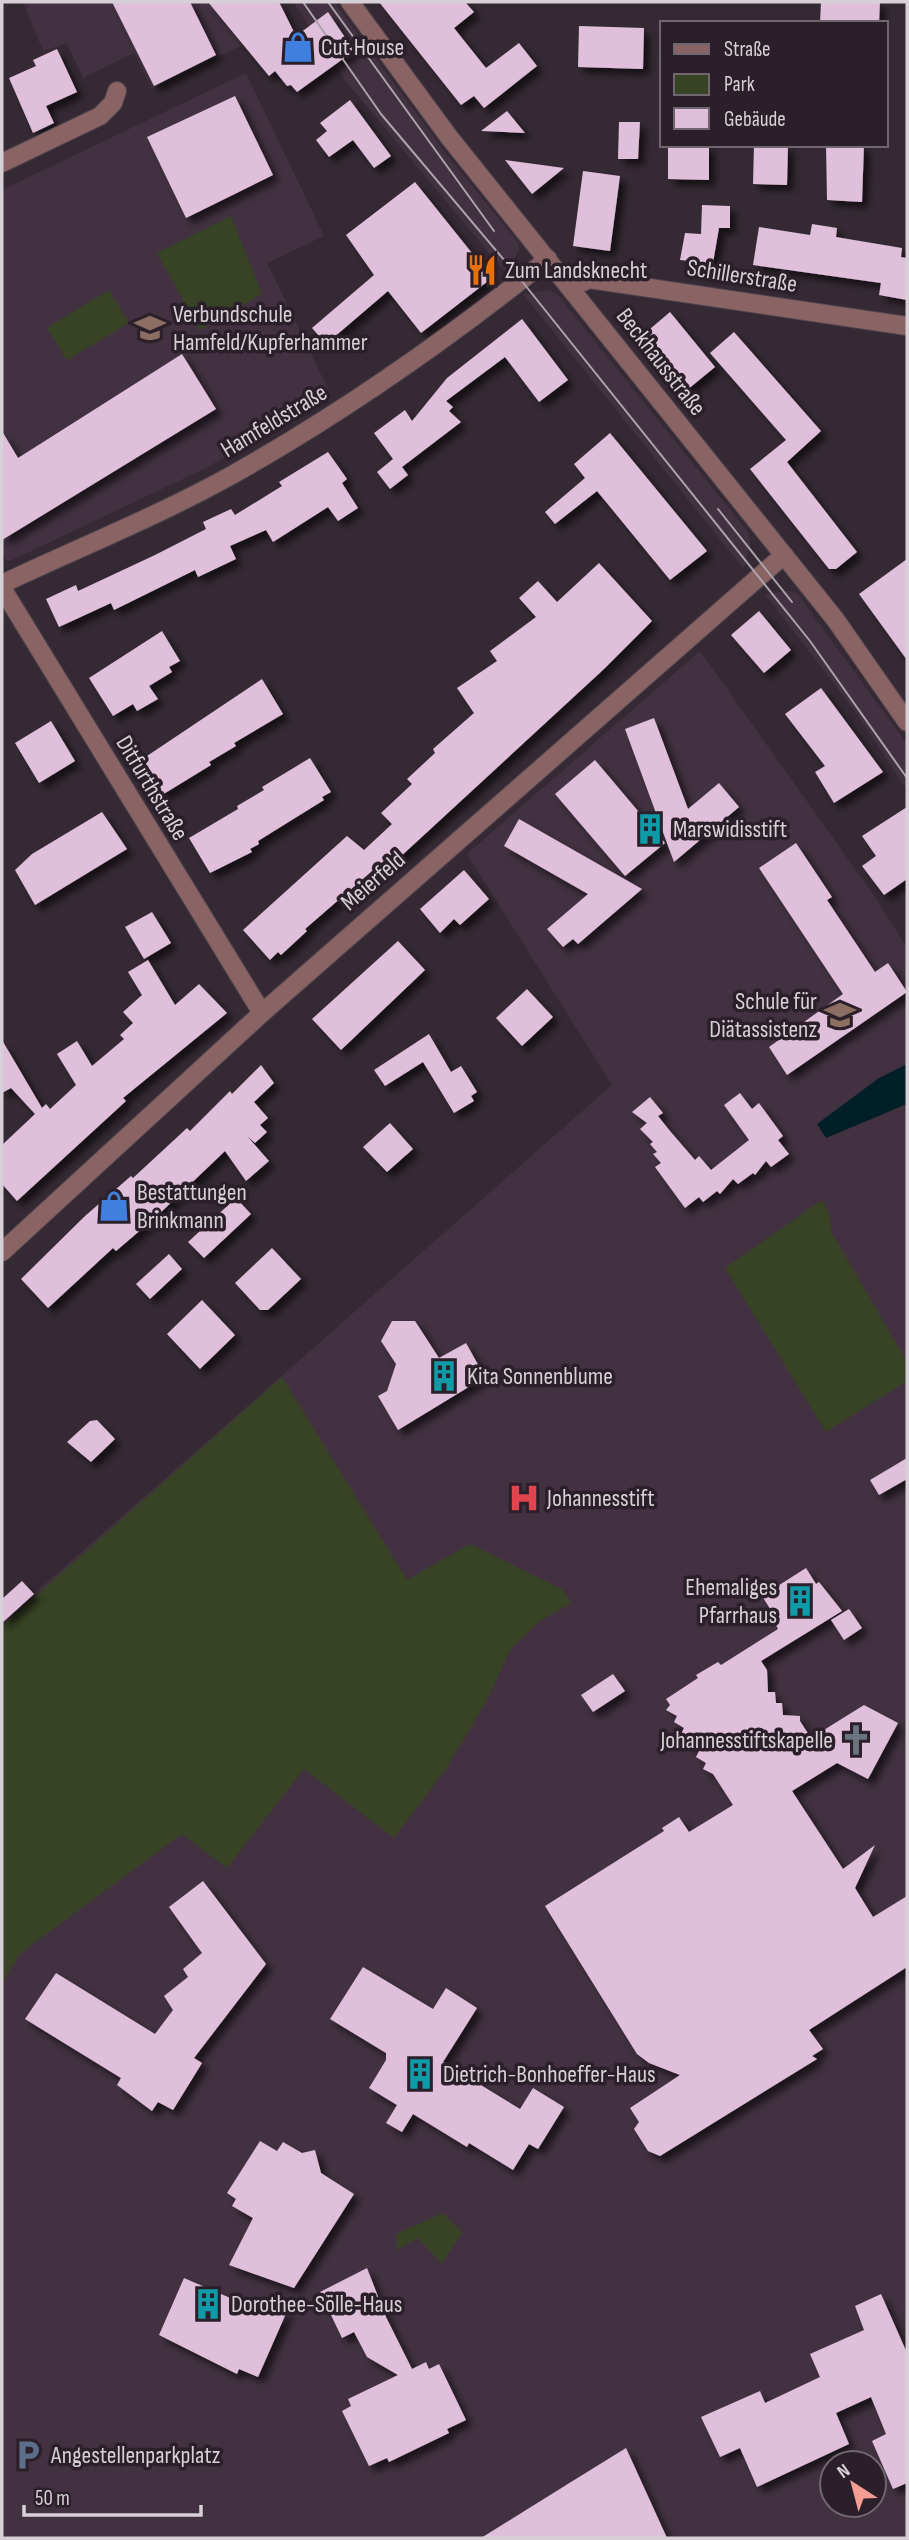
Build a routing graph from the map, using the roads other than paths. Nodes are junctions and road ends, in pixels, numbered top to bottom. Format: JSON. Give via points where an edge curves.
{"nodes":[{"id":1,"x":349,"y":2,"type":"edge"},
{"id":2,"x":117,"y":91,"type":"dead end"},
{"id":3,"x":2,"y":163,"type":"edge"},
{"id":4,"x":548,"y":259,"type":"junction"},
{"id":5,"x":571,"y":288,"type":"junction"},
{"id":6,"x":907,"y":326,"type":"edge"},
{"id":7,"x":784,"y":555,"type":"junction"},
{"id":8,"x":2,"y":586,"type":"edge"},
{"id":9,"x":907,"y":722,"type":"edge"},
{"id":10,"x":262,"y":1013,"type":"junction"},
{"id":11,"x":2,"y":1252,"type":"edge"}],
"edges":[{"from":1,"to":4,"type":"street","name":"Beckhausstraße","via":[[428,110]]},
{"from":2,"to":3,"type":"street","via":[[100,116]]},
{"from":4,"to":5,"type":"street","name":"Beckhausstraße"},
{"from":4,"to":8,"type":"street","name":"Hamfeldstraße","via":[[393,376],[324,420],[214,484]]},
{"from":5,"to":6,"type":"street","name":"Schillerstraße","via":[[589,279]]},
{"from":5,"to":7,"type":"street","name":"Beckhausstraße"},
{"from":7,"to":9,"type":"street","name":"Beckhausstraße","via":[[865,659]]},
{"from":7,"to":10,"type":"street","name":"Meierfeld"},
{"from":8,"to":10,"type":"street","name":"Ditfurthstraße"},
{"from":10,"to":11,"type":"street","name":"Meierfeld"}]}
